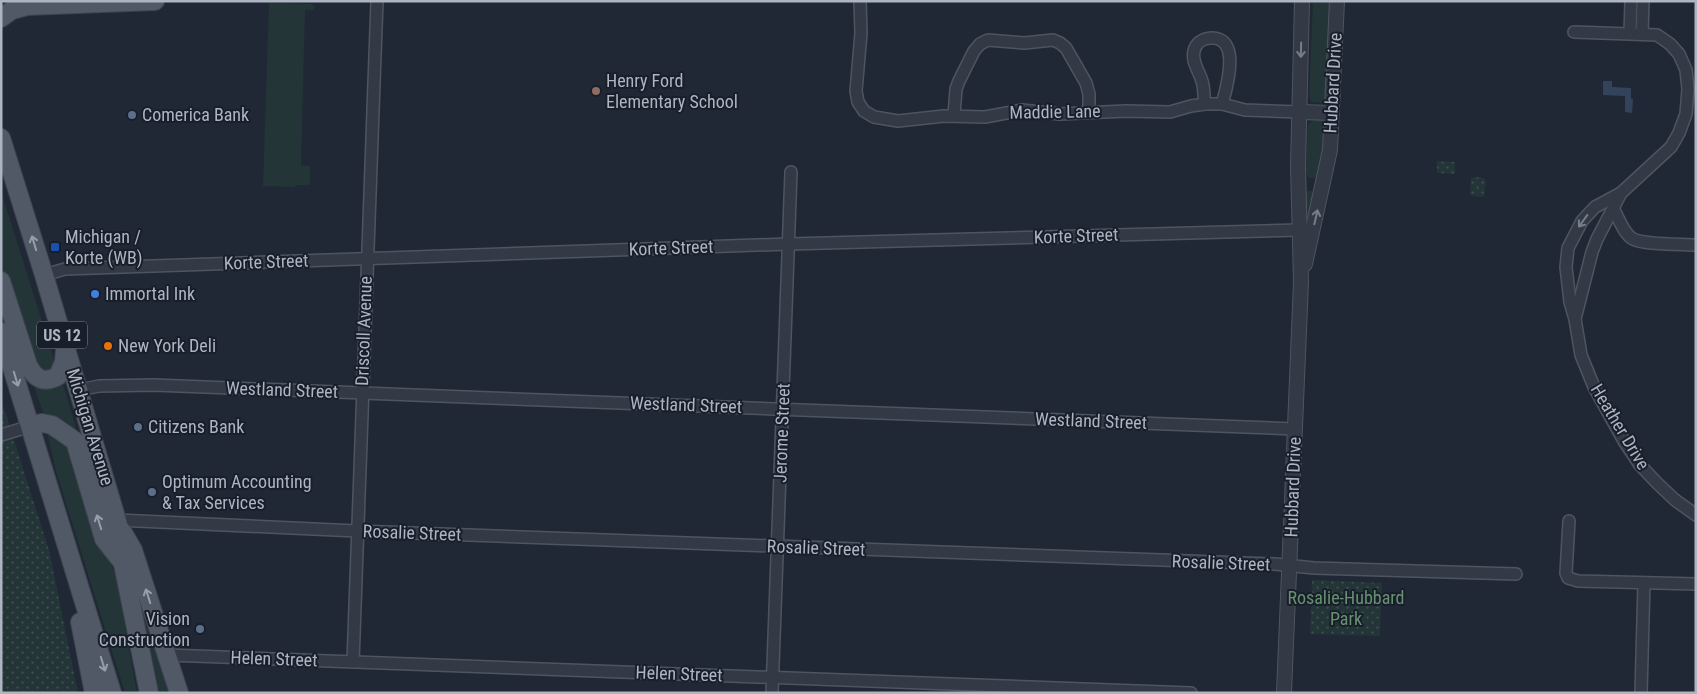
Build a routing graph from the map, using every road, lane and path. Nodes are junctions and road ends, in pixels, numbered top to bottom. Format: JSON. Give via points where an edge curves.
{"nodes":[{"id":1,"x":155,"y":1,"type":"edge"},
{"id":2,"x":378,"y":1,"type":"edge"},
{"id":3,"x":860,"y":1,"type":"edge"},
{"id":4,"x":1302,"y":1,"type":"edge"},
{"id":5,"x":1337,"y":1,"type":"edge"},
{"id":6,"x":1631,"y":1,"type":"edge"},
{"id":7,"x":1643,"y":1,"type":"edge"},
{"id":8,"x":1,"y":18,"type":"edge"},
{"id":9,"x":1574,"y":32,"type":"dead end"},
{"id":10,"x":1630,"y":33,"type":"junction"},
{"id":11,"x":1642,"y":34,"type":"junction"},
{"id":12,"x":1205,"y":104,"type":"junction"},
{"id":13,"x":1222,"y":104,"type":"junction"},
{"id":14,"x":1089,"y":112,"type":"junction"},
{"id":15,"x":1300,"y":112,"type":"junction"},
{"id":16,"x":1332,"y":113,"type":"junction"},
{"id":17,"x":954,"y":115,"type":"junction"},
{"id":18,"x":1,"y":138,"type":"edge"},
{"id":19,"x":792,"y":172,"type":"dead end"},
{"id":20,"x":1298,"y":179,"type":"junction"},
{"id":21,"x":1324,"y":182,"type":"junction"},
{"id":22,"x":1621,"y":193,"type":"junction"},
{"id":23,"x":1614,"y":210,"type":"junction"},
{"id":24,"x":1299,"y":230,"type":"junction"},
{"id":25,"x":789,"y":244,"type":"junction"},
{"id":26,"x":1696,"y":245,"type":"edge"},
{"id":27,"x":367,"y":258,"type":"junction"},
{"id":28,"x":44,"y":274,"type":"junction"},
{"id":29,"x":1,"y":281,"type":"edge"},
{"id":30,"x":1301,"y":282,"type":"junction"},
{"id":31,"x":1575,"y":320,"type":"junction"},
{"id":32,"x":1,"y":332,"type":"edge"},
{"id":33,"x":65,"y":344,"type":"junction"},
{"id":34,"x":79,"y":390,"type":"junction"},
{"id":35,"x":362,"y":393,"type":"junction"},
{"id":36,"x":783,"y":409,"type":"junction"},
{"id":37,"x":31,"y":426,"type":"junction"},
{"id":38,"x":1294,"y":429,"type":"junction"},
{"id":39,"x":1,"y":435,"type":"edge"},
{"id":40,"x":1696,"y":516,"type":"edge"},
{"id":41,"x":1569,"y":521,"type":"dead end"},
{"id":42,"x":118,"y":522,"type":"junction"},
{"id":43,"x":357,"y":531,"type":"junction"},
{"id":44,"x":63,"y":534,"type":"junction"},
{"id":45,"x":778,"y":546,"type":"junction"},
{"id":46,"x":123,"y":564,"type":"junction"},
{"id":47,"x":1290,"y":567,"type":"junction"},
{"id":48,"x":1516,"y":574,"type":"dead end"},
{"id":49,"x":1644,"y":583,"type":"junction"},
{"id":50,"x":1696,"y":584,"type":"edge"},
{"id":51,"x":167,"y":655,"type":"junction"},
{"id":52,"x":352,"y":662,"type":"junction"},
{"id":53,"x":773,"y":677,"type":"junction"},
{"id":54,"x":94,"y":693,"type":"edge"},
{"id":55,"x":112,"y":693,"type":"edge"},
{"id":56,"x":149,"y":693,"type":"edge"},
{"id":57,"x":179,"y":693,"type":"edge"},
{"id":58,"x":772,"y":693,"type":"edge"},
{"id":59,"x":1190,"y":693,"type":"edge"},
{"id":60,"x":1284,"y":693,"type":"edge"},
{"id":61,"x":1641,"y":693,"type":"edge"}],
"edges":[{"from":1,"to":8,"type":"main road","via":[[26,6]]},
{"from":2,"to":27,"type":"street","name":"Driscoll Avenue"},
{"from":3,"to":17,"type":"street","name":"Maddie Lane","via":[[856,91],[864,111],[874,117],[898,121]]},
{"from":4,"to":15,"type":"street","name":"Hubbard Drive","one_way":true},
{"from":5,"to":16,"type":"street","name":"Hubbard Drive"},
{"from":6,"to":10,"type":"street"},
{"from":7,"to":11,"type":"street"},
{"from":9,"to":10,"type":"street","name":"Heather Drive"},
{"from":10,"to":11,"type":"street","name":"Heather Drive"},
{"from":11,"to":22,"type":"street","name":"Heather Drive","via":[[1657,36],[1679,54],[1687,79],[1686,114],[1671,147]]},
{"from":12,"to":13,"type":"street","name":"Maddie Lane"},
{"from":12,"to":13,"type":"street","via":[[1194,49],[1202,40],[1216,38],[1223,40],[1229,52],[1228,83]]},
{"from":12,"to":14,"type":"street","name":"Maddie Lane","via":[[1170,112]]},
{"from":13,"to":15,"type":"street","name":"Maddie Lane","via":[[1245,110]]},
{"from":14,"to":17,"type":"street","name":"Maddie Lane","via":[[1060,114],[1022,110],[985,117]]},
{"from":14,"to":17,"type":"street","via":[[1088,88],[1060,42],[988,40],[974,51],[956,89]]},
{"from":15,"to":16,"type":"street"},
{"from":15,"to":20,"type":"street","name":"Hubbard Drive"},
{"from":16,"to":21,"type":"street","name":"Hubbard Drive"},
{"from":28,"to":18,"type":"main road","name":"Michigan Avenue","number":"US 12","one_way":true},
{"from":19,"to":25,"type":"street","name":"Jerome Street"},
{"from":20,"to":21,"type":"street","via":[[1312,186]]},
{"from":20,"to":24,"type":"street","name":"Hubbard Drive"},
{"from":30,"to":21,"type":"street","name":"Hubbard Drive","one_way":true},
{"from":22,"to":23,"type":"street","name":"Heather Drive"},
{"from":22,"to":31,"type":"street","name":"Heather Drive","one_way":true,"via":[[1595,206],[1582,221],[1568,248],[1566,284]]},
{"from":23,"to":26,"type":"street","via":[[1632,238],[1642,242]]},
{"from":23,"to":31,"type":"street","name":"Heather Drive","via":[[1592,252]]},
{"from":24,"to":25,"type":"street","name":"Korte Street"},
{"from":24,"to":30,"type":"street","name":"Hubbard Drive"},
{"from":25,"to":27,"type":"street","name":"Korte Street"},
{"from":25,"to":36,"type":"street","name":"Jerome Street"},
{"from":27,"to":28,"type":"street","name":"Korte Street","via":[[65,268]]},
{"from":27,"to":35,"type":"street","name":"Driscoll Avenue"},
{"from":28,"to":33,"type":"main road","name":"Michigan Avenue","number":"US 12"},
{"from":29,"to":33,"type":"main road","via":[[33,375],[46,381],[58,376],[64,362]]},
{"from":30,"to":38,"type":"street","name":"Hubbard Drive"},
{"from":31,"to":40,"type":"street","name":"Heather Drive","via":[[1581,355],[1594,387],[1624,441],[1657,483]]},
{"from":32,"to":37,"type":"main road","one_way":true},
{"from":33,"to":34,"type":"main road","name":"Michigan Avenue","number":"US 12"},
{"from":34,"to":35,"type":"street","name":"Westland Street","via":[[99,386],[154,386]]},
{"from":34,"to":42,"type":"main road","name":"Michigan Avenue","number":"US 12"},
{"from":35,"to":36,"type":"street","name":"Westland Street"},
{"from":35,"to":43,"type":"street","name":"Driscoll Avenue"},
{"from":36,"to":38,"type":"street","name":"Westland Street"},
{"from":36,"to":45,"type":"street","name":"Jerome Street"},
{"from":37,"to":39,"type":"street"},
{"from":37,"to":44,"type":"main road"},
{"from":46,"to":37,"type":"main road","one_way":true,"via":[[104,539],[75,441],[52,425]]},
{"from":38,"to":47,"type":"street","name":"Hubbard Drive"},
{"from":41,"to":49,"type":"street","via":[[1568,578]]},
{"from":42,"to":43,"type":"street","name":"Rosalie Street"},
{"from":42,"to":46,"type":"main road","name":"Michigan Avenue","number":"US 12"},
{"from":51,"to":42,"type":"main road","one_way":true,"via":[[133,550]]},
{"from":43,"to":45,"type":"street","name":"Rosalie Street"},
{"from":43,"to":52,"type":"street","name":"Driscoll Avenue"},
{"from":44,"to":54,"type":"main road"},
{"from":44,"to":55,"type":"main road","one_way":true},
{"from":45,"to":47,"type":"street","name":"Rosalie Street"},
{"from":45,"to":53,"type":"street","name":"Jerome Street"},
{"from":46,"to":56,"type":"main road","name":"Michigan Avenue","number":"US 12"},
{"from":47,"to":48,"type":"street","name":"Rosalie Street"},
{"from":47,"to":60,"type":"street","name":"Hubbard Drive"},
{"from":49,"to":50,"type":"street"},
{"from":49,"to":61,"type":"street"},
{"from":51,"to":52,"type":"street","name":"Helen Street"},
{"from":51,"to":57,"type":"main road"},
{"from":52,"to":53,"type":"street","name":"Helen Street"},
{"from":53,"to":58,"type":"street","name":"Jerome Street"},
{"from":53,"to":59,"type":"street","name":"Helen Street"}]}
